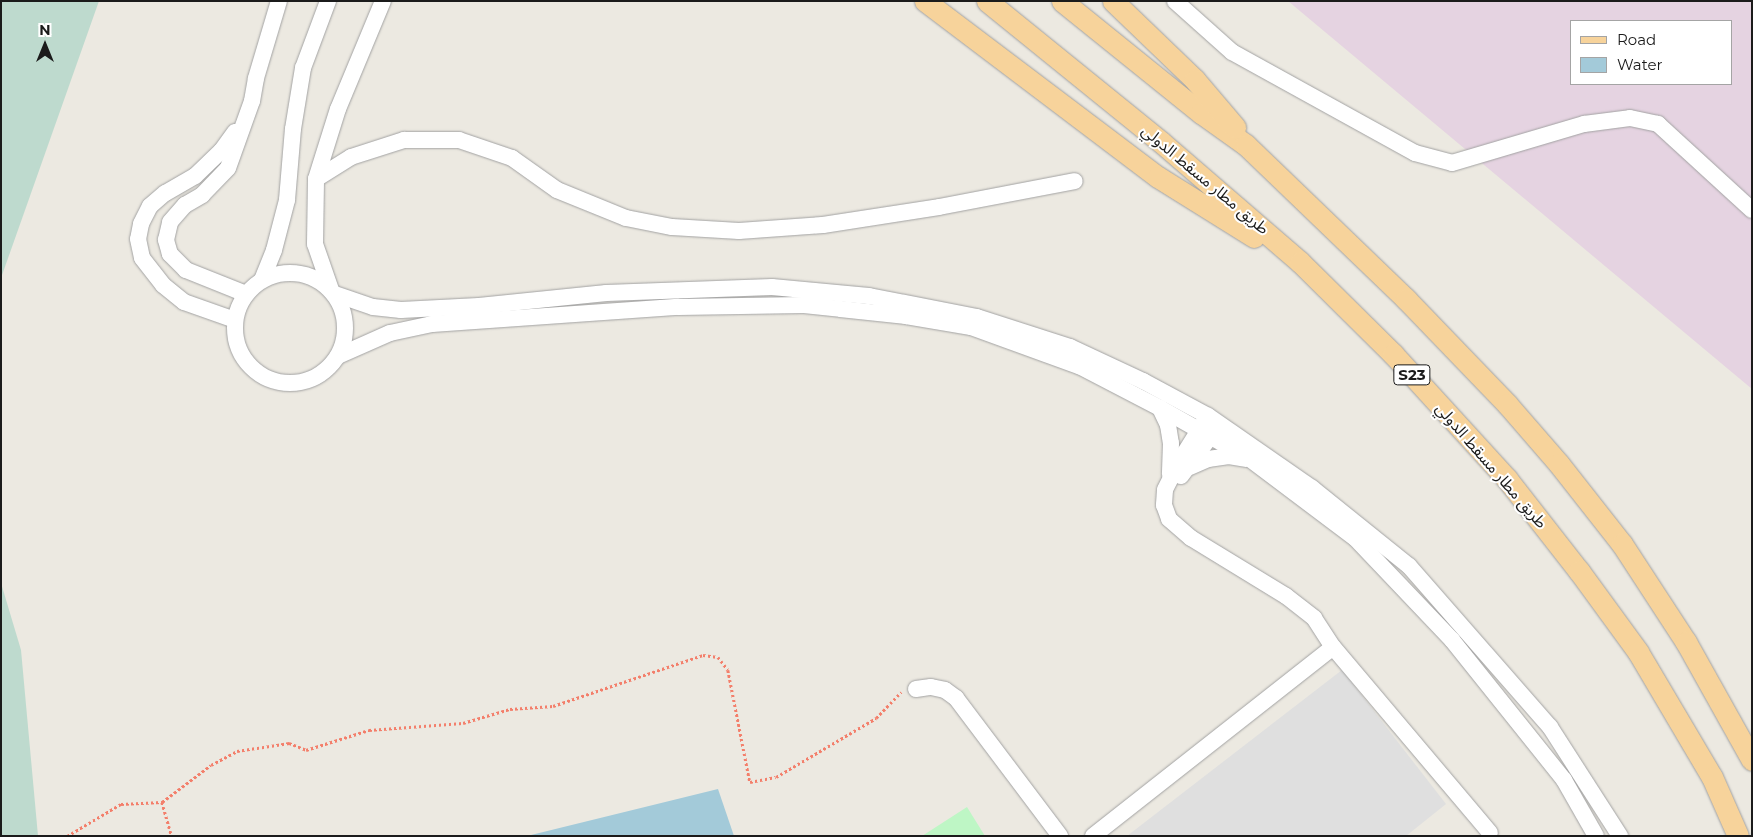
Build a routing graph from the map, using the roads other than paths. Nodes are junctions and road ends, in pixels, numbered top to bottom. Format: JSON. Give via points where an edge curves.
{"nodes":[{"id":1,"x":279,"y":1,"type":"edge"},
{"id":2,"x":328,"y":1,"type":"edge"},
{"id":3,"x":383,"y":1,"type":"edge"},
{"id":4,"x":925,"y":1,"type":"edge"},
{"id":5,"x":987,"y":1,"type":"edge"},
{"id":6,"x":1062,"y":1,"type":"edge"},
{"id":7,"x":1113,"y":1,"type":"edge"},
{"id":8,"x":1175,"y":1,"type":"edge"},
{"id":9,"x":243,"y":122,"type":"junction"},
{"id":10,"x":1246,"y":145,"type":"junction"},
{"id":11,"x":316,"y":179,"type":"junction"},
{"id":12,"x":1075,"y":180,"type":"dead end"},
{"id":13,"x":1752,"y":210,"type":"edge"},
{"id":14,"x":1300,"y":262,"type":"junction"},
{"id":15,"x":262,"y":280,"type":"junction"},
{"id":16,"x":333,"y":292,"type":"junction"},
{"id":17,"x":246,"y":294,"type":"junction"},
{"id":18,"x":235,"y":320,"type":"junction"},
{"id":19,"x":338,"y":356,"type":"junction"},
{"id":20,"x":1160,"y":408,"type":"junction"},
{"id":21,"x":1210,"y":427,"type":"junction"},
{"id":22,"x":1250,"y":459,"type":"junction"},
{"id":23,"x":1188,"y":468,"type":"junction"},
{"id":24,"x":1168,"y":480,"type":"junction"},
{"id":25,"x":1216,"y":551,"type":"junction"},
{"id":26,"x":1334,"y":648,"type":"junction"},
{"id":27,"x":916,"y":689,"type":"road end"},
{"id":28,"x":1752,"y":760,"type":"edge"},
{"id":29,"x":1490,"y":833,"type":"dead end"},
{"id":30,"x":1060,"y":836,"type":"edge"},
{"id":31,"x":1093,"y":836,"type":"edge"},
{"id":32,"x":1596,"y":836,"type":"edge"},
{"id":33,"x":1620,"y":836,"type":"edge"},
{"id":34,"x":1738,"y":836,"type":"edge"}],
"edges":[{"from":1,"to":9,"type":"street","via":[[252,101]]},
{"from":2,"to":15,"type":"street","via":[[303,68],[286,200]]},
{"from":3,"to":11,"type":"street","via":[[338,109]]},
{"from":4,"to":14,"type":"main road","via":[[1158,176],[1275,250]]},
{"from":5,"to":14,"type":"main road","name":"طريق مطار مسقط الدولي","number":"S23","via":[[1161,142]]},
{"from":6,"to":10,"type":"main road","via":[[1201,113]]},
{"from":7,"to":10,"type":"main road","via":[[1195,80],[1237,129]]},
{"from":8,"to":13,"type":"street","via":[[1232,52],[1415,153],[1452,163],[1584,124],[1630,118],[1658,124]]},
{"from":9,"to":17,"type":"street","via":[[228,168],[170,222],[166,240],[170,254],[186,270]]},
{"from":9,"to":18,"type":"street","via":[[221,151],[195,176],[150,206],[138,239],[142,258],[163,284],[184,302]]},
{"from":10,"to":28,"type":"main road","via":[[1439,332],[1560,464],[1622,544],[1660,600]]},
{"from":11,"to":12,"type":"street","via":[[350,157],[404,140],[459,140],[512,158],[557,190],[626,218],[672,227],[739,231],[823,225]]},
{"from":11,"to":16,"type":"street","via":[[314,244]]},
{"from":14,"to":34,"type":"main road","name":"طريق مطار مسقط الدولي","number":"S23","via":[[1393,354],[1507,479],[1580,571],[1638,652],[1712,777]]},
{"from":15,"to":16,"type":"street","via":[[280,273],[298,273],[316,278]]},
{"from":15,"to":17,"type":"street"},
{"from":16,"to":19,"type":"street","via":[[345,314],[346,336]]},
{"from":16,"to":21,"type":"street","via":[[373,307],[401,310],[479,306],[606,292],[772,287],[869,296],[977,317],[1070,347],[1143,381]]},
{"from":17,"to":18,"type":"street"},
{"from":18,"to":19,"type":"street","via":[[238,347],[244,359],[265,377],[292,383],[306,381],[330,367]]},
{"from":19,"to":20,"type":"street","via":[[390,333],[432,324],[678,307],[804,306],[906,316],[971,327],[1079,366]]},
{"from":20,"to":21,"type":"street"},
{"from":20,"to":24,"type":"street","via":[[1172,443]]},
{"from":21,"to":22,"type":"street"},
{"from":21,"to":23,"type":"street"},
{"from":21,"to":24,"type":"street"},
{"from":21,"to":33,"type":"street","via":[[1312,488],[1409,566],[1550,727]]},
{"from":22,"to":23,"type":"street","via":[[1229,456],[1208,459]]},
{"from":22,"to":32,"type":"street","via":[[1355,538],[1452,640],[1564,780]]},
{"from":23,"to":25,"type":"street","via":[[1175,487],[1174,508],[1186,525]]},
{"from":24,"to":25,"type":"street","via":[[1164,505],[1169,519],[1191,538]]},
{"from":25,"to":26,"type":"street","via":[[1301,606],[1325,632]]},
{"from":26,"to":29,"type":"street"},
{"from":26,"to":31,"type":"street"},
{"from":27,"to":30,"type":"street","via":[[931,687],[945,690],[956,698]]}]}
